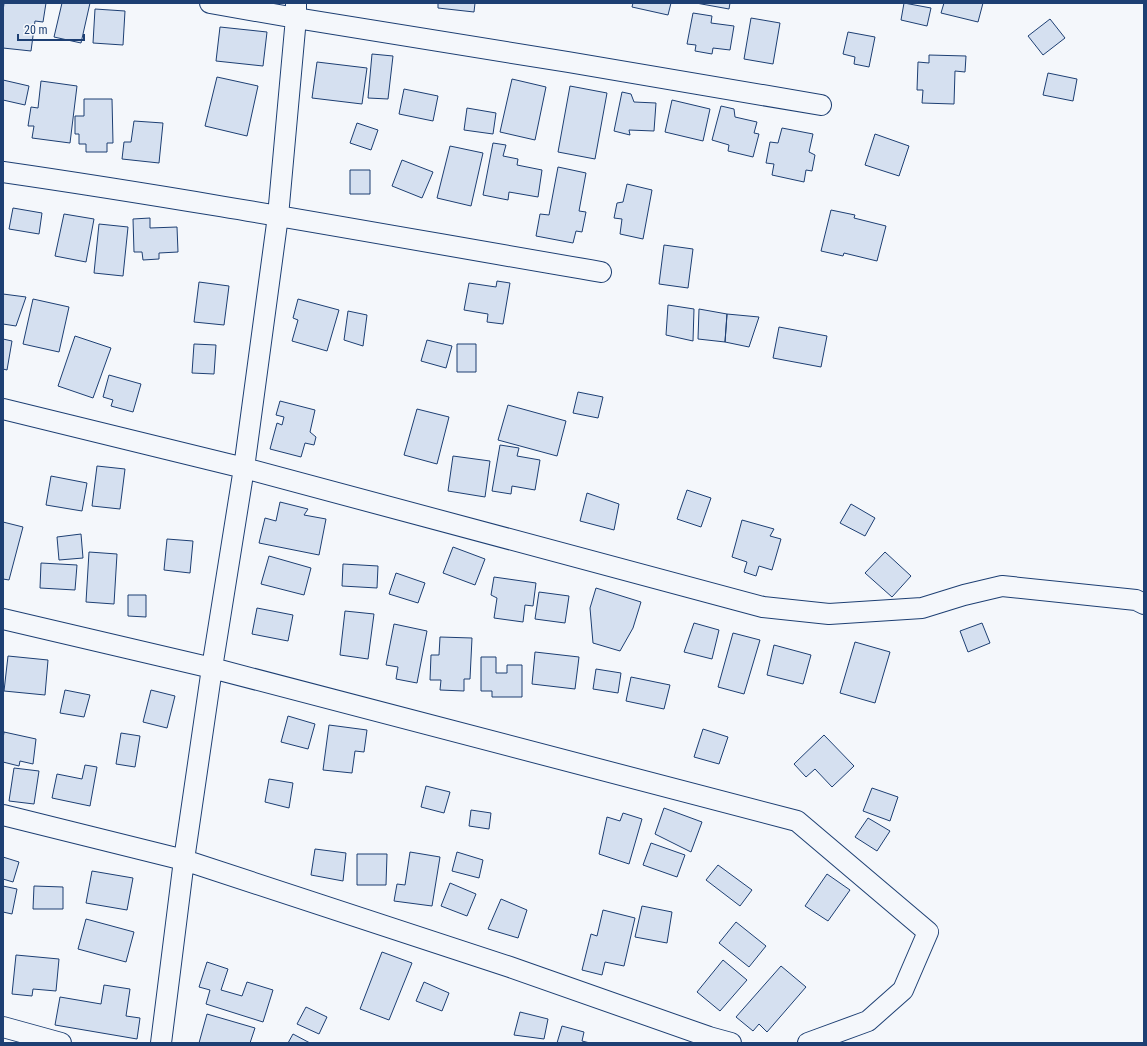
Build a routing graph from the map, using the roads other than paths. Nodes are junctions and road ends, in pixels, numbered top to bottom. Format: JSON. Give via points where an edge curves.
{"nodes":[{"id":1,"x":210,"y":3,"type":"edge"},
{"id":2,"x":296,"y":11,"type":"edge"},
{"id":3,"x":821,"y":105,"type":"dead end"},
{"id":4,"x":3,"y":172,"type":"edge"},
{"id":5,"x":278,"y":216,"type":"junction"},
{"id":6,"x":601,"y":272,"type":"dead end"},
{"id":7,"x":3,"y":409,"type":"edge"},
{"id":8,"x":244,"y":468,"type":"junction"},
{"id":9,"x":1144,"y":604,"type":"edge"},
{"id":10,"x":3,"y":619,"type":"edge"},
{"id":11,"x":212,"y":668,"type":"junction"},
{"id":12,"x":3,"y":815,"type":"edge"},
{"id":13,"x":184,"y":860,"type":"junction"},
{"id":14,"x":3,"y":1027,"type":"edge"},
{"id":15,"x":61,"y":1043,"type":"edge"},
{"id":16,"x":161,"y":1043,"type":"edge"},
{"id":17,"x":731,"y":1043,"type":"edge"},
{"id":18,"x":808,"y":1043,"type":"edge"}],
"edges":[{"from":1,"to":2,"type":"street"},
{"from":2,"to":3,"type":"street","via":[[568,62]]},
{"from":2,"to":5,"type":"street"},
{"from":4,"to":5,"type":"street"},
{"from":5,"to":6,"type":"street"},
{"from":5,"to":8,"type":"street"},
{"from":7,"to":8,"type":"street"},
{"from":8,"to":9,"type":"street","via":[[764,607],[829,614],[922,608],[1002,586],[1136,600]]},
{"from":8,"to":11,"type":"street"},
{"from":10,"to":11,"type":"street"},
{"from":11,"to":13,"type":"street"},
{"from":11,"to":18,"type":"street","via":[[796,821],[928,932],[904,990],[868,1021]]},
{"from":12,"to":13,"type":"street"},
{"from":13,"to":16,"type":"street"},
{"from":13,"to":17,"type":"street"},
{"from":14,"to":15,"type":"street"}]}
